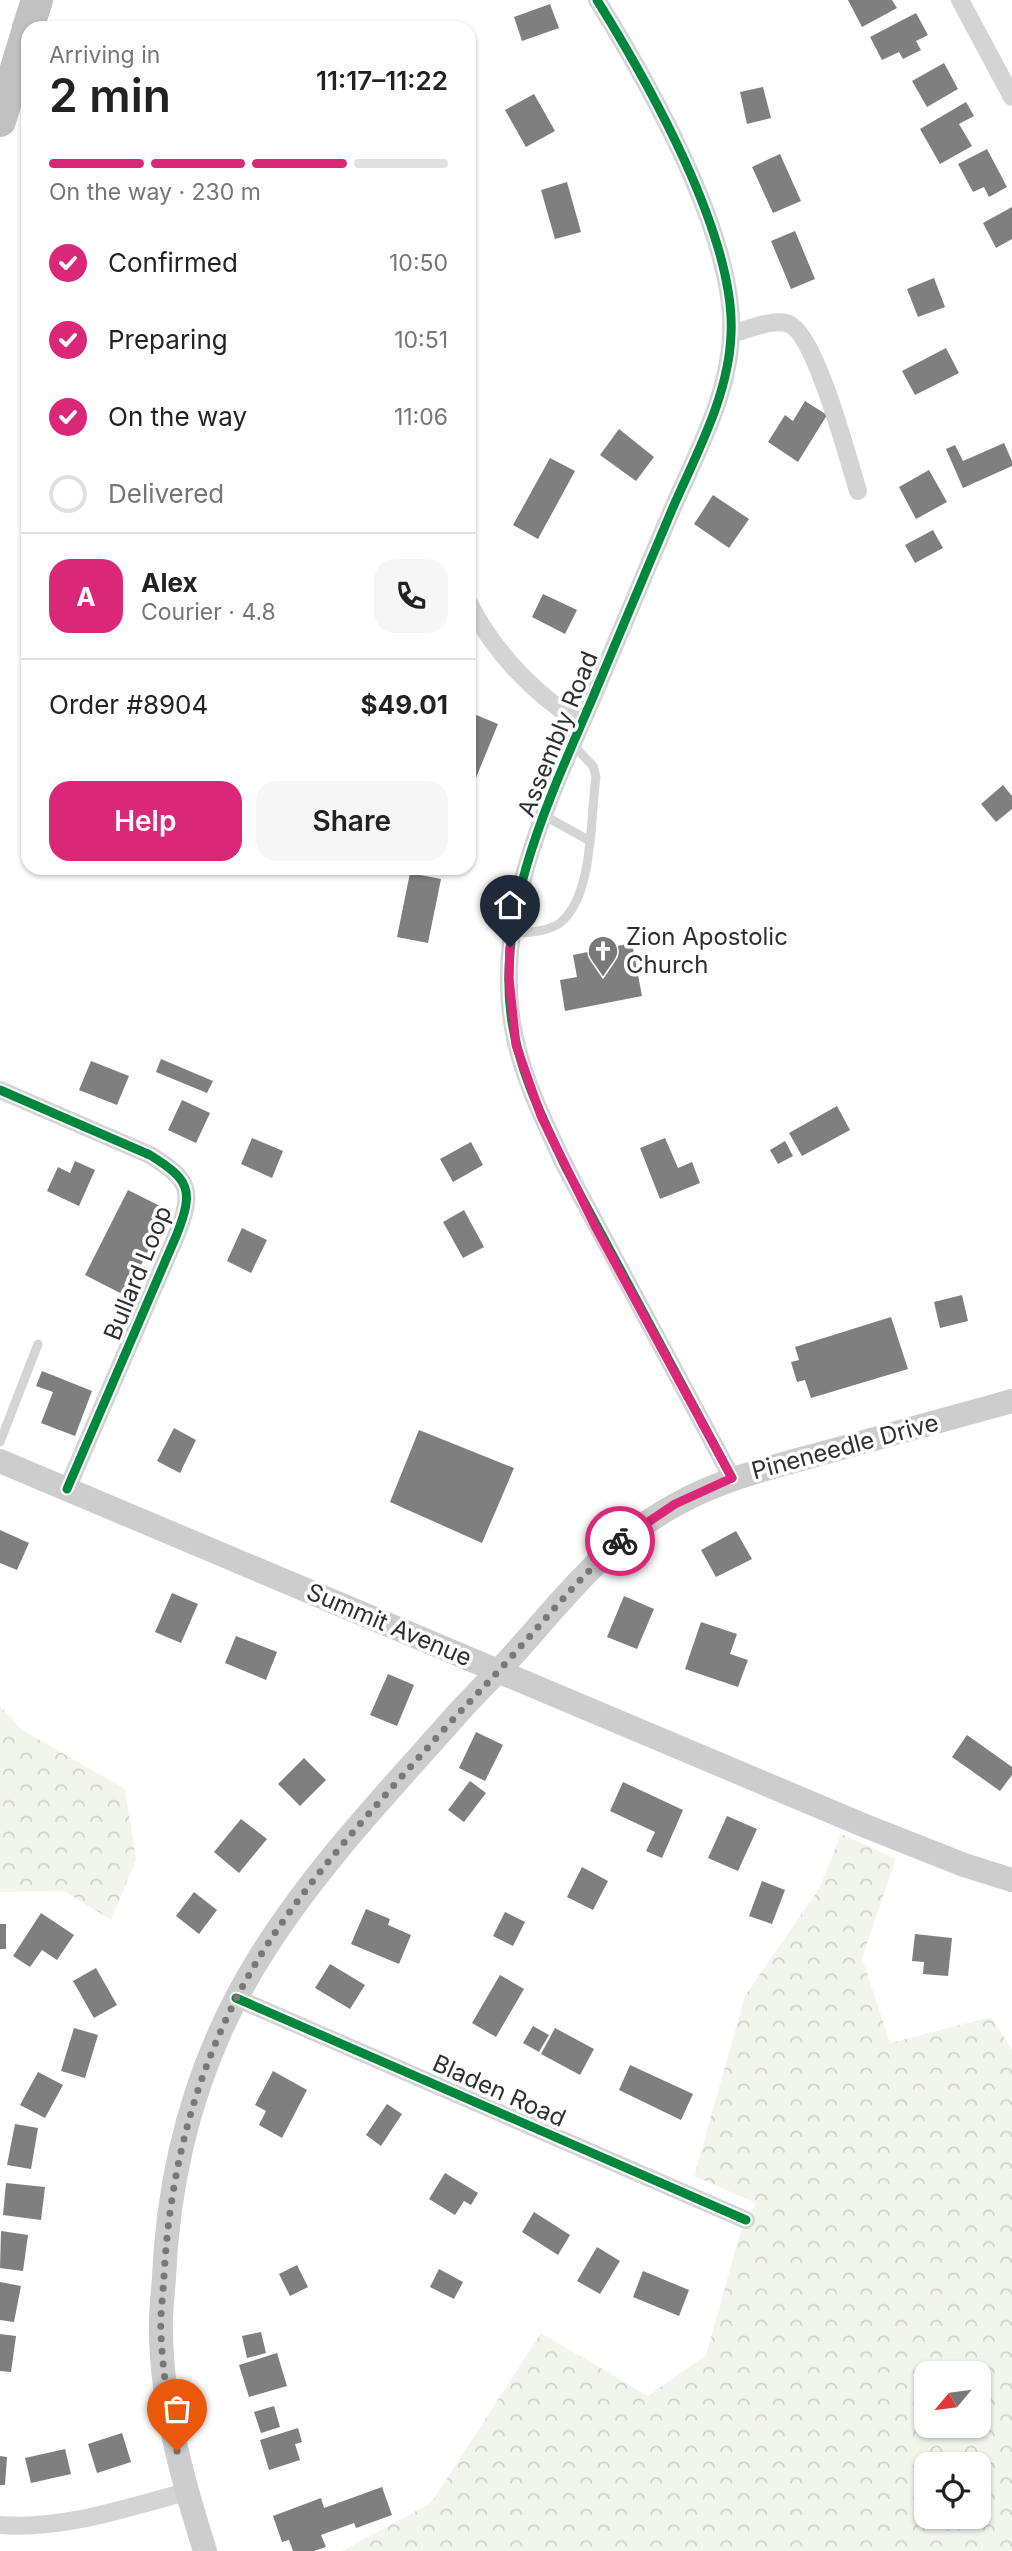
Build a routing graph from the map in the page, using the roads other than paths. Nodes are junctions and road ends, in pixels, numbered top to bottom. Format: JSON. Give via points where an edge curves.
{"nodes":[{"id":1,"x":37,"y":0,"type":"edge"},
{"id":2,"x":597,"y":0,"type":"edge"},
{"id":3,"x":960,"y":0,"type":"edge"},
{"id":4,"x":30,"y":21,"type":"edge"},
{"id":5,"x":21,"y":51,"type":"edge"},
{"id":6,"x":1012,"y":97,"type":"edge"},
{"id":7,"x":0,"y":121,"type":"edge"},
{"id":8,"x":732,"y":334,"type":"junction"},
{"id":9,"x":858,"y":491,"type":"dead end"},
{"id":10,"x":476,"y":614,"type":"edge"},
{"id":11,"x":581,"y":724,"type":"junction"},
{"id":12,"x":573,"y":745,"type":"junction"},
{"id":13,"x":545,"y":816,"type":"junction"},
{"id":14,"x":590,"y":841,"type":"junction"},
{"id":15,"x":513,"y":933,"type":"junction"},
{"id":16,"x":0,"y":1090,"type":"edge"},
{"id":17,"x":38,"y":1344,"type":"dead end"},
{"id":18,"x":1012,"y":1401,"type":"edge"},
{"id":19,"x":0,"y":1442,"type":"edge"},
{"id":20,"x":0,"y":1461,"type":"edge"},
{"id":21,"x":732,"y":1478,"type":"junction"},
{"id":22,"x":67,"y":1489,"type":"junction"},
{"id":23,"x":498,"y":1671,"type":"junction"},
{"id":24,"x":1012,"y":1880,"type":"edge"},
{"id":25,"x":236,"y":1998,"type":"junction"},
{"id":26,"x":746,"y":2220,"type":"dead end"},
{"id":27,"x":186,"y":2492,"type":"junction"},
{"id":28,"x":0,"y":2525,"type":"edge"},
{"id":29,"x":205,"y":2551,"type":"edge"}],
"edges":[{"from":1,"to":4,"type":"highway"},
{"from":2,"to":8,"type":"street","name":"Assembly Road","via":[[655,100],[692,180],[724,270]]},
{"from":3,"to":6,"type":"street"},
{"from":5,"to":7,"type":"highway"},
{"from":8,"to":9,"type":"street","via":[[775,323],[788,323],[798,330],[815,359]]},
{"from":8,"to":11,"type":"street","name":"Assembly Road","via":[[705,433]]},
{"from":10,"to":11,"type":"street","via":[[514,669],[553,706]]},
{"from":11,"to":12,"type":"street","name":"Assembly Road"},
{"from":12,"to":13,"type":"street","name":"Assembly Road"},
{"from":12,"to":14,"type":"lane","via":[[593,766],[596,777]]},
{"from":13,"to":14,"type":"lane"},
{"from":13,"to":15,"type":"street","name":"Assembly Road","via":[[523,883]]},
{"from":14,"to":15,"type":"lane","via":[[589,863],[573,907],[559,924]]},
{"from":15,"to":21,"type":"street","name":"Assembly Road","via":[[511,1014],[516,1045],[541,1116],[595,1226]]},
{"from":16,"to":22,"type":"street","name":"Bullard Loop","via":[[150,1155],[171,1168],[187,1191],[187,1209],[177,1234]]},
{"from":17,"to":19,"type":"lane"},
{"from":18,"to":21,"type":"main road","name":"Pineneedle Drive"},
{"from":20,"to":22,"type":"main road","name":"Summit Avenue"},
{"from":21,"to":23,"type":"main road","name":"Pineneedle Drive","via":[[675,1504],[621,1539],[572,1586]]},
{"from":22,"to":23,"type":"main road","name":"Summit Avenue"},
{"from":23,"to":24,"type":"main road","name":"Summit Avenue","via":[[863,1825]]},
{"from":23,"to":25,"type":"main road","name":"Pineneedle Drive","via":[[312,1883]]},
{"from":25,"to":26,"type":"street","name":"Bladen Road"},
{"from":25,"to":27,"type":"main road","name":"Pineneedle Drive","via":[[191,2104],[174,2178],[165,2257],[161,2333],[169,2410]]},
{"from":27,"to":28,"type":"street","via":[[88,2518],[29,2527]]},
{"from":27,"to":29,"type":"main road","name":"Pineneedle Drive"}]}
